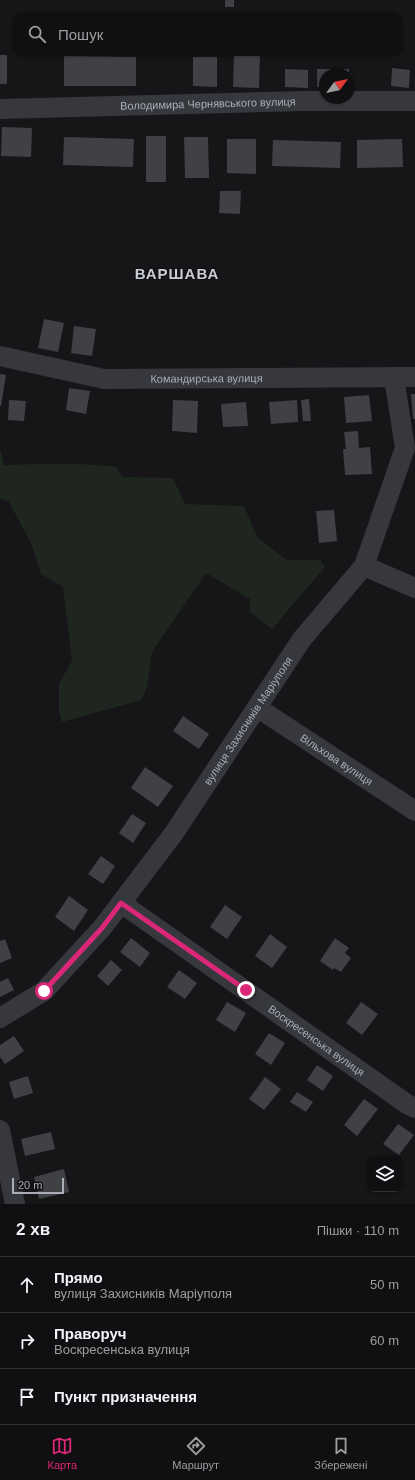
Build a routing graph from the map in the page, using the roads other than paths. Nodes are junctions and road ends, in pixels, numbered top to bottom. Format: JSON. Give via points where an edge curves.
{"nodes":[{"id":1,"x":415,"y":101,"type":"edge"},
{"id":2,"x":0,"y":108,"type":"edge"},
{"id":3,"x":0,"y":356,"type":"edge"},
{"id":4,"x":394,"y":377,"type":"junction"},
{"id":5,"x":415,"y":378,"type":"edge"},
{"id":6,"x":364,"y":566,"type":"junction"},
{"id":7,"x":415,"y":588,"type":"edge"},
{"id":8,"x":258,"y":708,"type":"junction"},
{"id":9,"x":415,"y":811,"type":"edge"},
{"id":10,"x":121,"y":903,"type":"junction"},
{"id":11,"x":0,"y":1018,"type":"edge"},
{"id":12,"x":415,"y":1108,"type":"edge"},
{"id":13,"x":0,"y":1130,"type":"edge"},
{"id":14,"x":15,"y":1204,"type":"edge"}],
"edges":[{"from":1,"to":2,"type":"street","name":"Володимира Чернявського вулиця"},
{"from":3,"to":4,"type":"street","name":"Командирська вулиця","via":[[104,379]]},
{"from":4,"to":5,"type":"street","name":"Командирська вулиця"},
{"from":4,"to":6,"type":"street","name":"вулиця Захисників Маріуполя","via":[[405,448]]},
{"from":6,"to":7,"type":"street"},
{"from":6,"to":8,"type":"street","name":"вулиця Захисників Маріуполя","via":[[302,639]]},
{"from":8,"to":9,"type":"street","name":"Вільхова вулиця"},
{"from":8,"to":10,"type":"street","name":"вулиця Захисників Маріуполя","via":[[174,834]]},
{"from":10,"to":11,"type":"street","name":"вулиця Захисників Маріуполя","via":[[102,928],[44,991]]},
{"from":10,"to":12,"type":"street","name":"Воскресенська вулиця"},
{"from":13,"to":14,"type":"street"}]}
